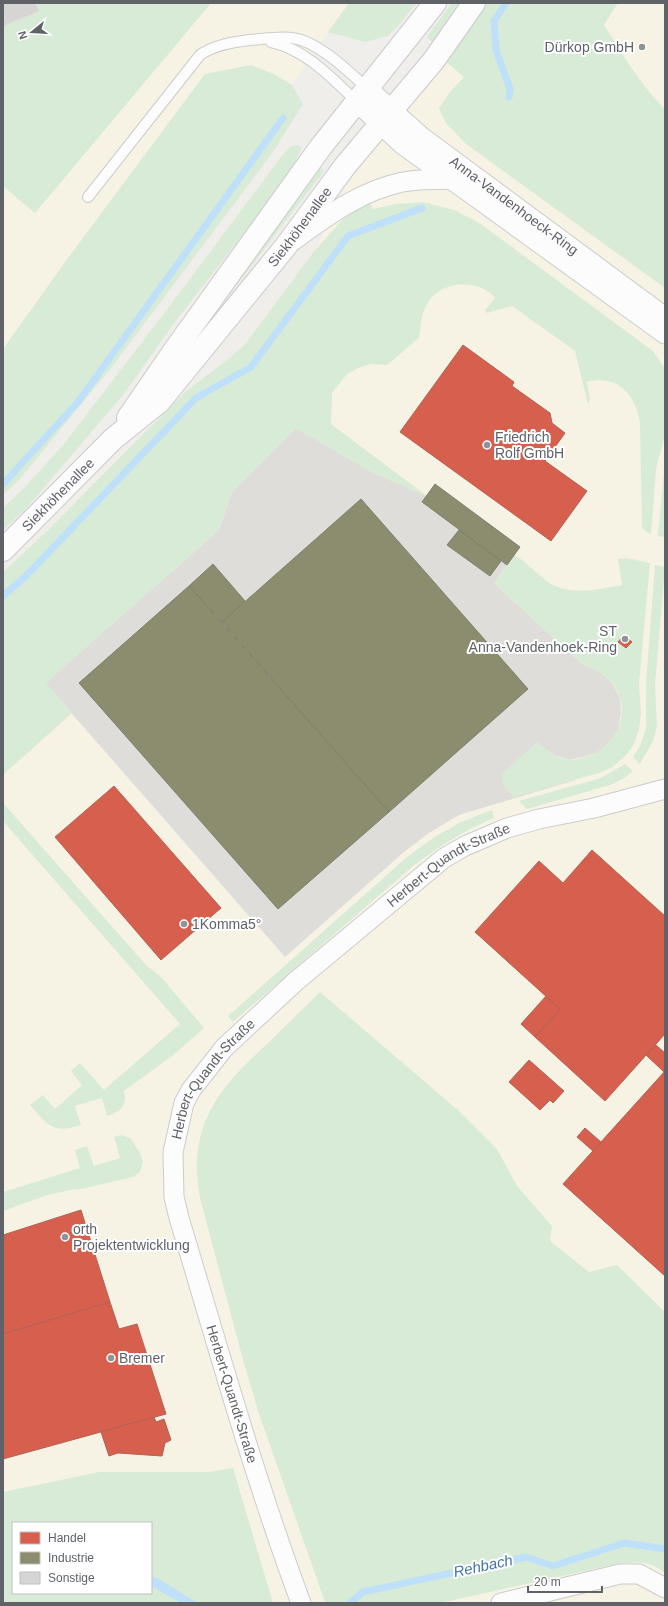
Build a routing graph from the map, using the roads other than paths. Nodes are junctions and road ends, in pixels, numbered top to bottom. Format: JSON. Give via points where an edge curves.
{"nodes":[{"id":1,"x":435,"y":3,"type":"edge"},
{"id":2,"x":474,"y":3,"type":"edge"},
{"id":3,"x":253,"y":40,"type":"junction"},
{"id":4,"x":362,"y":95,"type":"junction"},
{"id":5,"x":386,"y":117,"type":"junction"},
{"id":6,"x":449,"y":179,"type":"junction"},
{"id":7,"x":88,"y":196,"type":"dead end"},
{"id":8,"x":286,"y":246,"type":"junction"},
{"id":9,"x":665,"y":317,"type":"edge"},
{"id":10,"x":665,"y":334,"type":"edge"},
{"id":11,"x":114,"y":439,"type":"junction"},
{"id":12,"x":3,"y":550,"type":"edge"},
{"id":13,"x":665,"y":789,"type":"edge"},
{"id":14,"x":665,"y":1588,"type":"edge"},
{"id":15,"x":301,"y":1603,"type":"edge"},
{"id":16,"x":500,"y":1603,"type":"edge"}],
"edges":[{"from":1,"to":4,"type":"main road","name":"Siekhöhenallee"},
{"from":2,"to":5,"type":"main road","name":"Siekhöhenallee","via":[[434,60]]},
{"from":3,"to":4,"type":"lane","via":[[280,44],[295,50]]},
{"from":3,"to":4,"type":"lane","via":[[291,37],[305,41],[336,61]]},
{"from":3,"to":7,"type":"lane","via":[[219,46],[200,55]]},
{"from":4,"to":5,"type":"street","name":"Anna-Vandenhoeck-Ring"},
{"from":4,"to":11,"type":"main road","name":"Siekhöhenallee","via":[[320,148]]},
{"from":5,"to":6,"type":"street","name":"Anna-Vandenhoeck-Ring","via":[[403,145]]},
{"from":5,"to":8,"type":"main road","name":"Siekhöhenallee","via":[[340,172]]},
{"from":5,"to":9,"type":"street","name":"Anna-Vandenhoeck-Ring","via":[[423,138]]},
{"from":6,"to":8,"type":"street","name":"Anna-Vandenhoeck-Ring","via":[[403,181],[374,190],[334,212]]},
{"from":6,"to":10,"type":"street","name":"Anna-Vandenhoeck-Ring"},
{"from":8,"to":11,"type":"main road","name":"Siekhöhenallee","via":[[158,402]]},
{"from":11,"to":12,"type":"main road","name":"Siekhöhenallee"},
{"from":13,"to":15,"type":"street","name":"Herbert-Quandt-Straße","via":[[507,828],[444,858],[296,982],[224,1048],[190,1090],[184,1103],[173,1152],[174,1196],[179,1218],[225,1374]]},
{"from":14,"to":16,"type":"street","via":[[639,1574],[620,1574]]}]}
